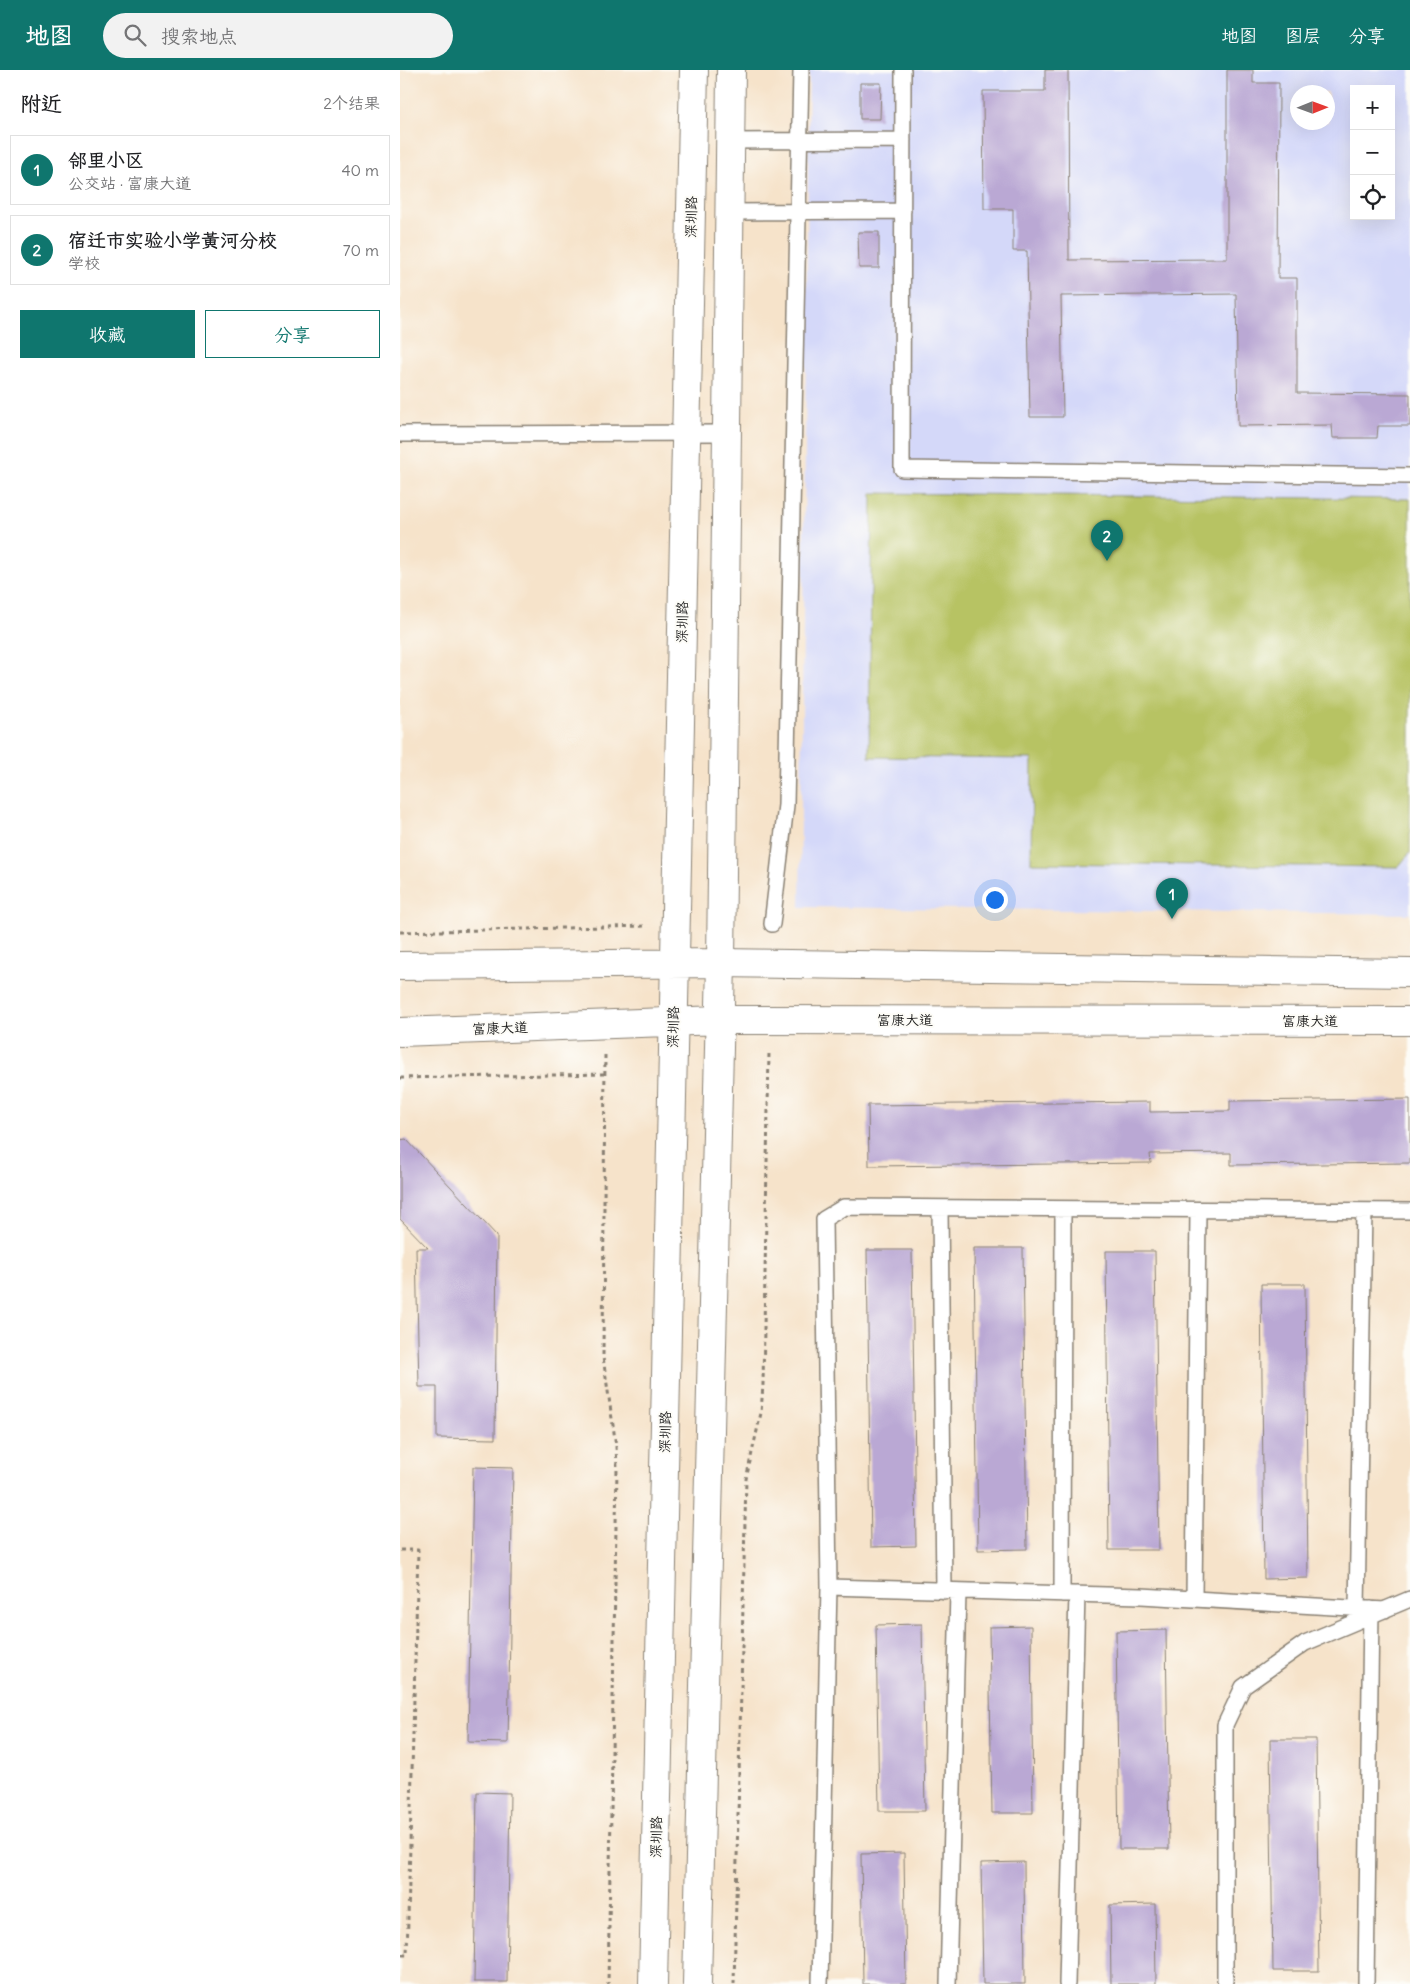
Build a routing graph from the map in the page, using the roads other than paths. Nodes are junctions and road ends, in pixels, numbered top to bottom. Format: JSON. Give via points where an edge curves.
{"nodes":[{"id":1,"x":694,"y":70,"type":"edge"},
{"id":2,"x":731,"y":70,"type":"edge"},
{"id":3,"x":801,"y":70,"type":"edge"},
{"id":4,"x":903,"y":70,"type":"edge"},
{"id":5,"x":903,"y":140,"type":"junction"},
{"id":6,"x":730,"y":141,"type":"junction"},
{"id":7,"x":800,"y":141,"type":"junction"},
{"id":8,"x":903,"y":211,"type":"junction"},
{"id":9,"x":730,"y":212,"type":"junction"},
{"id":10,"x":798,"y":212,"type":"junction"},
{"id":11,"x":686,"y":433,"type":"junction"},
{"id":12,"x":726,"y":433,"type":"junction"},
{"id":13,"x":400,"y":434,"type":"edge"},
{"id":14,"x":1410,"y":476,"type":"edge"},
{"id":15,"x":772,"y":924,"type":"dead end"},
{"id":16,"x":674,"y":963,"type":"junction"},
{"id":17,"x":720,"y":963,"type":"junction"},
{"id":18,"x":400,"y":966,"type":"edge"},
{"id":19,"x":1410,"y":973,"type":"edge"},
{"id":20,"x":719,"y":1020,"type":"junction"},
{"id":21,"x":674,"y":1021,"type":"junction"},
{"id":22,"x":1410,"y":1021,"type":"edge"},
{"id":23,"x":400,"y":1032,"type":"edge"},
{"id":24,"x":940,"y":1208,"type":"junction"},
{"id":25,"x":1063,"y":1209,"type":"junction"},
{"id":26,"x":1198,"y":1210,"type":"junction"},
{"id":27,"x":1364,"y":1211,"type":"junction"},
{"id":28,"x":1410,"y":1211,"type":"edge"},
{"id":29,"x":829,"y":1587,"type":"junction"},
{"id":30,"x":951,"y":1591,"type":"junction"},
{"id":31,"x":1070,"y":1594,"type":"junction"},
{"id":32,"x":1194,"y":1599,"type":"junction"},
{"id":33,"x":1410,"y":1599,"type":"edge"},
{"id":34,"x":1371,"y":1610,"type":"junction"},
{"id":35,"x":653,"y":1984,"type":"edge"},
{"id":36,"x":697,"y":1984,"type":"edge"},
{"id":37,"x":820,"y":1984,"type":"edge"},
{"id":38,"x":948,"y":1984,"type":"edge"},
{"id":39,"x":1067,"y":1984,"type":"edge"},
{"id":40,"x":1225,"y":1984,"type":"edge"},
{"id":41,"x":1366,"y":1984,"type":"edge"}],
"edges":[{"from":1,"to":11,"type":"street","name":"深圳路"},
{"from":2,"to":6,"type":"street"},
{"from":3,"to":7,"type":"lane"},
{"from":4,"to":5,"type":"lane"},
{"from":5,"to":7,"type":"lane"},
{"from":5,"to":8,"type":"lane"},
{"from":6,"to":7,"type":"lane"},
{"from":6,"to":9,"type":"street"},
{"from":7,"to":10,"type":"lane"},
{"from":8,"to":10,"type":"lane"},
{"from":8,"to":14,"type":"lane","via":[[902,469]]},
{"from":9,"to":10,"type":"lane"},
{"from":9,"to":12,"type":"street"},
{"from":10,"to":15,"type":"lane","via":[[786,805]]},
{"from":11,"to":12,"type":"lane"},
{"from":11,"to":13,"type":"lane"},
{"from":11,"to":16,"type":"street","name":"深圳路"},
{"from":12,"to":17,"type":"street"},
{"from":16,"to":17,"type":"street"},
{"from":16,"to":18,"type":"street"},
{"from":16,"to":21,"type":"street","name":"深圳路"},
{"from":17,"to":19,"type":"street"},
{"from":17,"to":20,"type":"street"},
{"from":20,"to":21,"type":"street","name":"富康大道"},
{"from":20,"to":22,"type":"street","name":"富康大道"},
{"from":20,"to":36,"type":"street"},
{"from":21,"to":23,"type":"street","name":"富康大道"},
{"from":21,"to":35,"type":"street","name":"深圳路"},
{"from":24,"to":25,"type":"lane"},
{"from":24,"to":29,"type":"lane","via":[[844,1207],[824,1219]]},
{"from":24,"to":30,"type":"lane"},
{"from":25,"to":26,"type":"lane"},
{"from":25,"to":31,"type":"lane"},
{"from":26,"to":27,"type":"lane"},
{"from":26,"to":32,"type":"lane"},
{"from":27,"to":28,"type":"lane"},
{"from":27,"to":34,"type":"lane"},
{"from":29,"to":30,"type":"lane"},
{"from":29,"to":37,"type":"lane"},
{"from":30,"to":31,"type":"lane"},
{"from":30,"to":38,"type":"lane"},
{"from":31,"to":32,"type":"lane"},
{"from":31,"to":39,"type":"lane"},
{"from":32,"to":34,"type":"lane"},
{"from":33,"to":34,"type":"lane"},
{"from":34,"to":40,"type":"lane","via":[[1304,1643],[1243,1687],[1225,1725]]},
{"from":34,"to":41,"type":"lane"}]}
